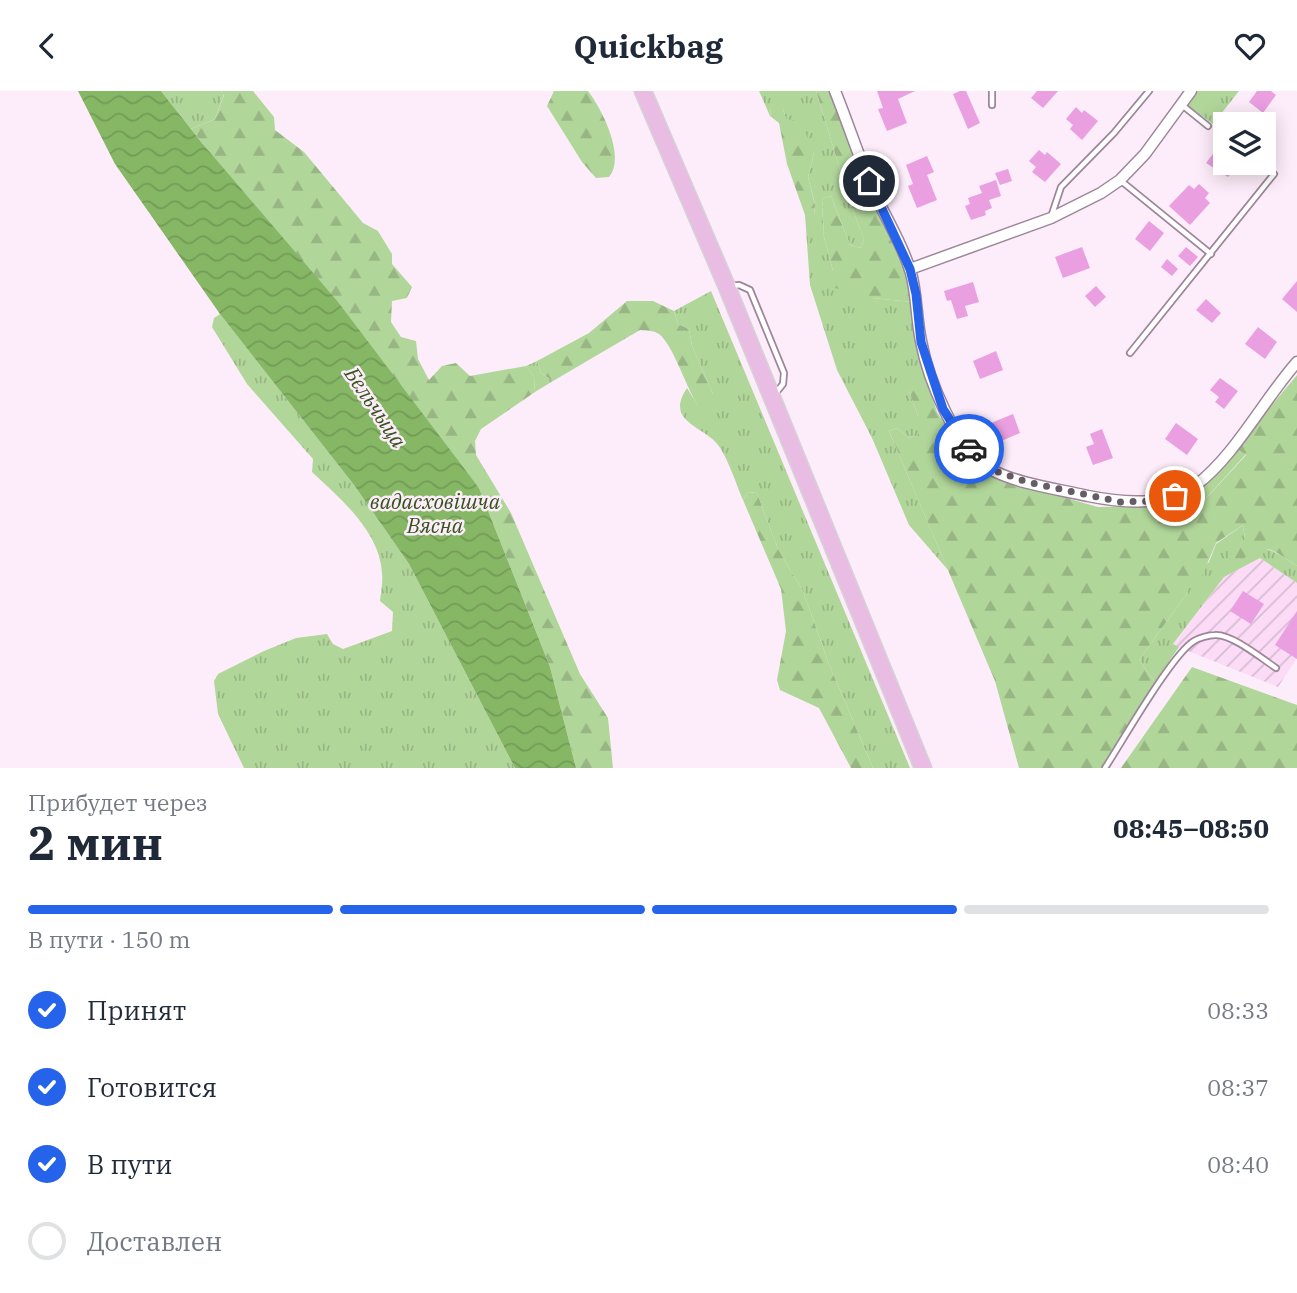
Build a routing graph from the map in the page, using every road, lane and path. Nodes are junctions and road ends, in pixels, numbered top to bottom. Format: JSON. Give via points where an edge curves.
{"nodes":[{"id":1,"x":643,"y":91,"type":"edge"},
{"id":2,"x":835,"y":91,"type":"edge"},
{"id":3,"x":992,"y":91,"type":"edge"},
{"id":4,"x":1149,"y":91,"type":"edge"},
{"id":5,"x":1191,"y":91,"type":"edge"},
{"id":6,"x":992,"y":105,"type":"dead end"},
{"id":7,"x":1181,"y":105,"type":"junction"},
{"id":8,"x":1208,"y":126,"type":"dead end"},
{"id":9,"x":1273,"y":175,"type":"edge"},
{"id":10,"x":1120,"y":180,"type":"junction"},
{"id":11,"x":1051,"y":218,"type":"junction"},
{"id":12,"x":1211,"y":254,"type":"junction"},
{"id":13,"x":910,"y":269,"type":"junction"},
{"id":14,"x":1130,"y":353,"type":"dead end"},
{"id":15,"x":1297,"y":362,"type":"edge"},
{"id":16,"x":1276,"y":668,"type":"dead end"},
{"id":17,"x":923,"y":768,"type":"edge"},
{"id":18,"x":1105,"y":768,"type":"edge"}],
"edges":[{"from":1,"to":17,"type":"main road"},
{"from":2,"to":13,"type":"street","via":[[869,181]]},
{"from":3,"to":6,"type":"lane"},
{"from":4,"to":11,"type":"lane","via":[[1061,187]]},
{"from":5,"to":7,"type":"street"},
{"from":7,"to":8,"type":"lane"},
{"from":7,"to":10,"type":"street"},
{"from":9,"to":12,"type":"lane"},
{"from":10,"to":11,"type":"street"},
{"from":10,"to":12,"type":"lane"},
{"from":11,"to":13,"type":"street"},
{"from":12,"to":14,"type":"lane"},
{"from":13,"to":15,"type":"street","via":[[921,342],[943,409],[965,445],[990,469],[1027,482],[1121,502],[1175,496],[1217,464]]},
{"from":16,"to":18,"type":"lane","via":[[1226,637],[1195,640],[1158,685]]}]}
